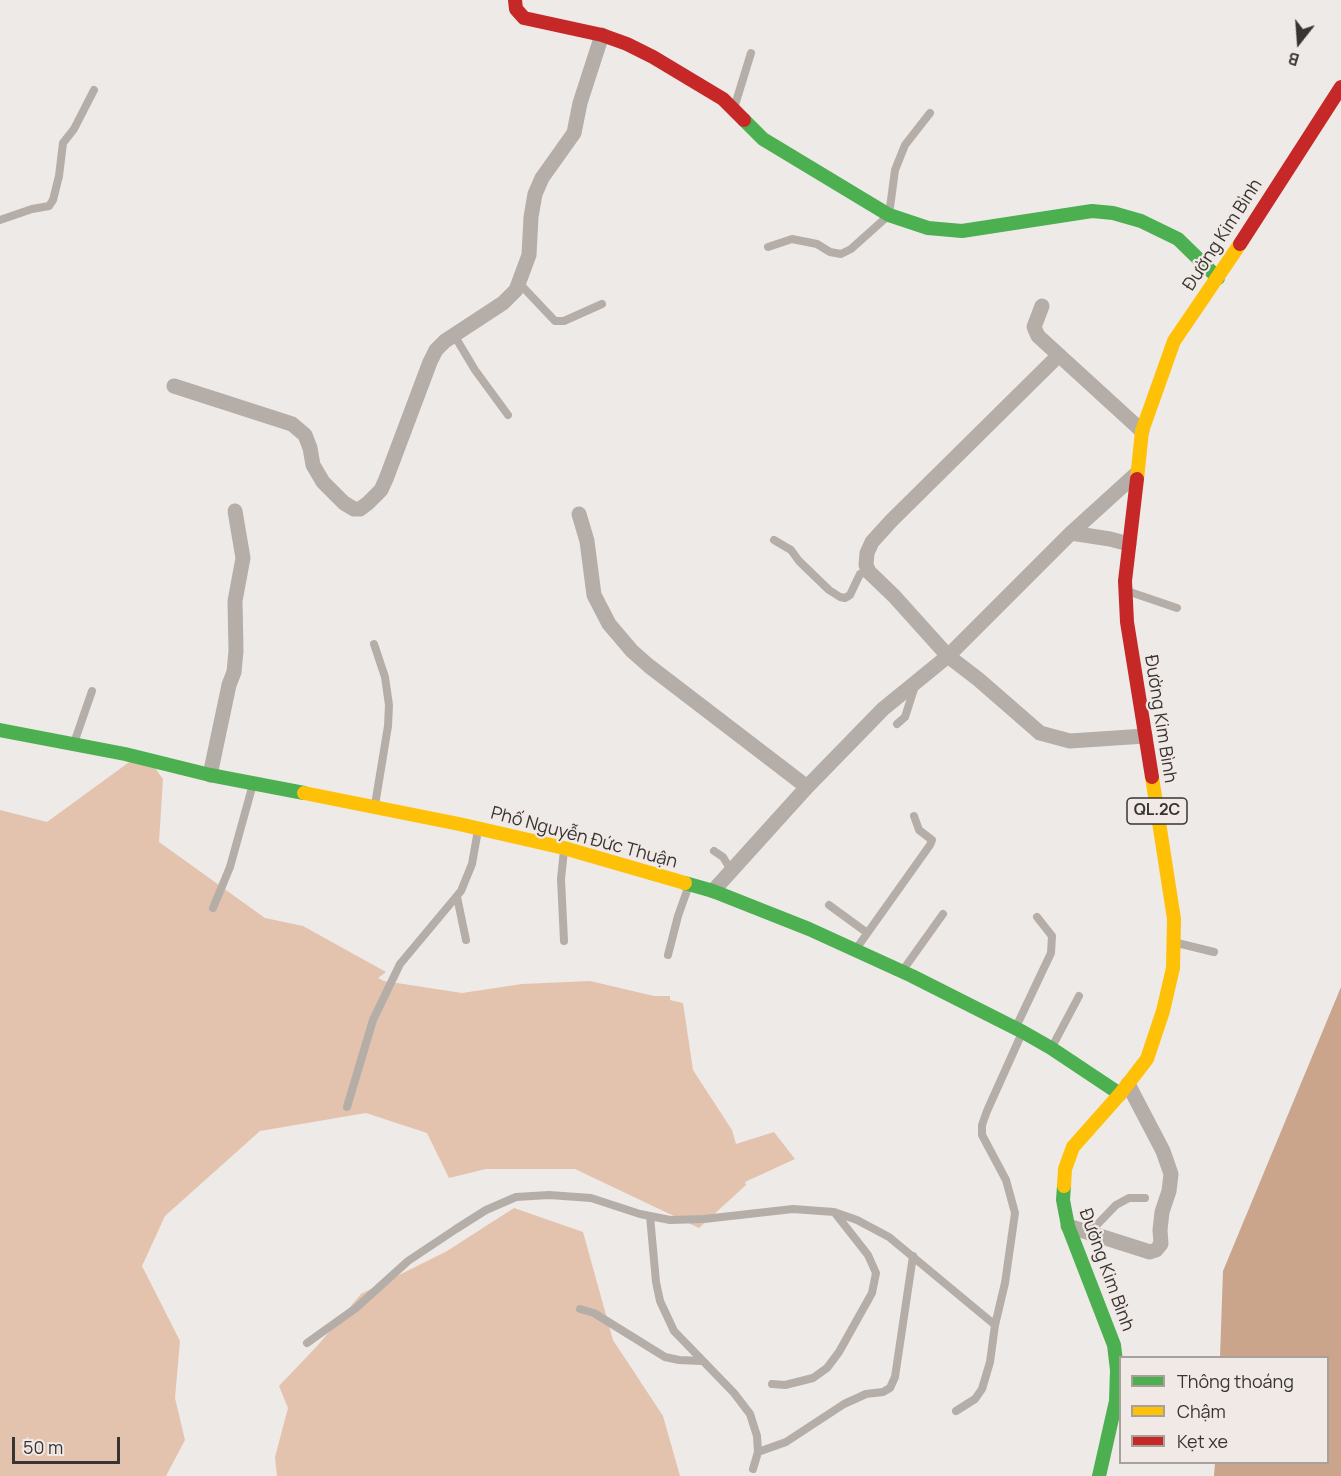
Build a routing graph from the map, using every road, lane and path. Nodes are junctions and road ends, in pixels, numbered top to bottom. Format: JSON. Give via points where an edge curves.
{"nodes":[{"id":1,"x":515,"y":0,"type":"edge"},
{"id":2,"x":602,"y":35,"type":"junction"},
{"id":3,"x":751,"y":53,"type":"dead end"},
{"id":4,"x":1341,"y":87,"type":"edge"},
{"id":5,"x":94,"y":90,"type":"dead end"},
{"id":6,"x":734,"y":110,"type":"junction"},
{"id":7,"x":930,"y":113,"type":"dead end"},
{"id":8,"x":889,"y":215,"type":"junction"},
{"id":9,"x":0,"y":220,"type":"edge"},
{"id":10,"x":768,"y":248,"type":"dead end"},
{"id":11,"x":1218,"y":278,"type":"junction"},
{"id":12,"x":519,"y":284,"type":"junction"},
{"id":13,"x":602,"y":304,"type":"dead end"},
{"id":14,"x":1042,"y":306,"type":"dead end"},
{"id":15,"x":454,"y":335,"type":"junction"},
{"id":16,"x":1059,"y":355,"type":"junction"},
{"id":17,"x":174,"y":386,"type":"dead end"},
{"id":18,"x":508,"y":415,"type":"dead end"},
{"id":19,"x":1142,"y":431,"type":"junction"},
{"id":20,"x":1136,"y":474,"type":"junction"},
{"id":21,"x":235,"y":511,"type":"dead end"},
{"id":22,"x":579,"y":514,"type":"dead end"},
{"id":23,"x":1071,"y":533,"type":"junction"},
{"id":24,"x":774,"y":540,"type":"dead end"},
{"id":25,"x":1129,"y":544,"type":"junction"},
{"id":26,"x":869,"y":572,"type":"junction"},
{"id":27,"x":1125,"y":591,"type":"junction"},
{"id":28,"x":1177,"y":608,"type":"dead end"},
{"id":29,"x":374,"y":644,"type":"dead end"},
{"id":30,"x":948,"y":656,"type":"junction"},
{"id":31,"x":916,"y":682,"type":"junction"},
{"id":32,"x":92,"y":691,"type":"dead end"},
{"id":33,"x":897,"y":724,"type":"dead end"},
{"id":34,"x":0,"y":730,"type":"edge"},
{"id":35,"x":1145,"y":736,"type":"junction"},
{"id":36,"x":73,"y":745,"type":"junction"},
{"id":37,"x":210,"y":775,"type":"junction"},
{"id":38,"x":254,"y":783,"type":"junction"},
{"id":39,"x":807,"y":787,"type":"junction"},
{"id":40,"x":375,"y":806,"type":"junction"},
{"id":41,"x":914,"y":816,"type":"dead end"},
{"id":42,"x":478,"y":829,"type":"junction"},
{"id":43,"x":564,"y":848,"type":"junction"},
{"id":44,"x":714,"y":851,"type":"dead end"},
{"id":45,"x":731,"y":870,"type":"junction"},
{"id":46,"x":690,"y":885,"type":"junction"},
{"id":47,"x":712,"y":891,"type":"junction"},
{"id":48,"x":458,"y":897,"type":"junction"},
{"id":49,"x":829,"y":905,"type":"dead end"},
{"id":50,"x":213,"y":908,"type":"dead end"},
{"id":51,"x":943,"y":914,"type":"dead end"},
{"id":52,"x":1037,"y":917,"type":"dead end"},
{"id":53,"x":866,"y":933,"type":"junction"},
{"id":54,"x":466,"y":940,"type":"dead end"},
{"id":55,"x":564,"y":941,"type":"dead end"},
{"id":56,"x":1175,"y":942,"type":"junction"},
{"id":57,"x":855,"y":950,"type":"junction"},
{"id":58,"x":1215,"y":952,"type":"dead end"},
{"id":59,"x":668,"y":955,"type":"dead end"},
{"id":60,"x":902,"y":971,"type":"junction"},
{"id":61,"x":1079,"y":996,"type":"dead end"},
{"id":62,"x":1019,"y":1030,"type":"junction"},
{"id":63,"x":1051,"y":1048,"type":"junction"},
{"id":64,"x":1124,"y":1089,"type":"junction"},
{"id":65,"x":348,"y":1107,"type":"dead end"},
{"id":66,"x":1145,"y":1198,"type":"dead end"},
{"id":67,"x":834,"y":1212,"type":"junction"},
{"id":68,"x":650,"y":1216,"type":"junction"},
{"id":69,"x":1068,"y":1226,"type":"junction"},
{"id":70,"x":1090,"y":1232,"type":"junction"},
{"id":71,"x":913,"y":1256,"type":"junction"},
{"id":72,"x":580,"y":1309,"type":"dead end"},
{"id":73,"x":995,"y":1325,"type":"junction"},
{"id":74,"x":307,"y":1343,"type":"dead end"},
{"id":75,"x":701,"y":1361,"type":"junction"},
{"id":76,"x":772,"y":1384,"type":"dead end"},
{"id":77,"x":956,"y":1411,"type":"dead end"},
{"id":78,"x":758,"y":1452,"type":"junction"},
{"id":79,"x":753,"y":1469,"type":"dead end"},
{"id":80,"x":1099,"y":1476,"type":"edge"}],
"edges":[{"from":1,"to":2,"type":"street","via":[[516,9],[524,18]]},
{"from":2,"to":6,"type":"street","via":[[653,57],[723,99]]},
{"from":2,"to":12,"type":"street","via":[[574,133],[535,194],[529,255]]},
{"from":3,"to":6,"type":"lane"},
{"from":4,"to":11,"type":"street","name":"Đường Kim Bình","number":"QL.2C"},
{"from":5,"to":9,"type":"lane","via":[[63,143],[59,176],[49,206]]},
{"from":6,"to":8,"type":"street","via":[[771,144]]},
{"from":7,"to":8,"type":"lane","via":[[905,145],[895,170]]},
{"from":8,"to":10,"type":"lane","via":[[841,254],[792,239]]},
{"from":8,"to":11,"type":"street","via":[[928,228],[954,231],[1092,211],[1113,213],[1178,238]]},
{"from":11,"to":19,"type":"street","name":"Đường Kim Bình","number":"QL.2C","via":[[1174,341]]},
{"from":12,"to":13,"type":"lane","via":[[555,321],[564,321]]},
{"from":12,"to":15,"type":"street","via":[[503,303]]},
{"from":14,"to":16,"type":"street","via":[[1034,327],[1038,336]]},
{"from":15,"to":17,"type":"street","via":[[433,356],[381,489],[360,509],[344,502],[323,482],[313,465],[305,435],[292,424]]},
{"from":15,"to":18,"type":"lane"},
{"from":16,"to":19,"type":"street"},
{"from":16,"to":26,"type":"street","via":[[872,542],[867,553]]},
{"from":19,"to":20,"type":"street","name":"Đường Kim Bình","number":"QL.2C"},
{"from":20,"to":23,"type":"street"},
{"from":20,"to":25,"type":"street","name":"Đường Kim Bình","number":"QL.2C"},
{"from":21,"to":37,"type":"street","via":[[243,558],[235,601],[236,651]]},
{"from":22,"to":39,"type":"street","via":[[587,541],[594,596],[609,624],[649,666]]},
{"from":23,"to":25,"type":"street"},
{"from":23,"to":30,"type":"street"},
{"from":24,"to":26,"type":"lane","via":[[791,550],[840,597],[850,595],[861,574]]},
{"from":25,"to":27,"type":"street","name":"Đường Kim Bình","number":"QL.2C"},
{"from":26,"to":30,"type":"street"},
{"from":27,"to":28,"type":"lane"},
{"from":27,"to":35,"type":"street","name":"Đường Kim Bình","number":"QL.2C"},
{"from":29,"to":40,"type":"lane","via":[[389,705]]},
{"from":30,"to":31,"type":"street"},
{"from":30,"to":35,"type":"street","via":[[1040,734],[1070,741]]},
{"from":31,"to":33,"type":"lane","via":[[905,717]]},
{"from":31,"to":39,"type":"street","via":[[883,709]]},
{"from":32,"to":36,"type":"lane"},
{"from":34,"to":36,"type":"street","name":"Phố Nguyễn Đức Thuận"},
{"from":35,"to":56,"type":"street","name":"Đường Kim Bình","number":"QL.2C"},
{"from":36,"to":37,"type":"street","name":"Phố Nguyễn Đức Thuận"},
{"from":37,"to":38,"type":"street","name":"Phố Nguyễn Đức Thuận"},
{"from":38,"to":40,"type":"street","name":"Phố Nguyễn Đức Thuận"},
{"from":38,"to":50,"type":"lane","via":[[230,867]]},
{"from":39,"to":45,"type":"street"},
{"from":40,"to":42,"type":"street","name":"Phố Nguyễn Đức Thuận"},
{"from":41,"to":53,"type":"lane","via":[[919,830],[932,840]]},
{"from":42,"to":43,"type":"street","name":"Phố Nguyễn Đức Thuận"},
{"from":42,"to":48,"type":"lane","via":[[472,864]]},
{"from":43,"to":46,"type":"street","name":"Phố Nguyễn Đức Thuận"},
{"from":43,"to":55,"type":"lane"},
{"from":44,"to":45,"type":"lane"},
{"from":45,"to":47,"type":"street"},
{"from":46,"to":47,"type":"street","name":"Phố Nguyễn Đức Thuận"},
{"from":46,"to":59,"type":"lane"},
{"from":47,"to":57,"type":"street","name":"Phố Nguyễn Đức Thuận"},
{"from":48,"to":54,"type":"lane"},
{"from":48,"to":65,"type":"lane","via":[[400,964],[373,1020]]},
{"from":49,"to":53,"type":"lane"},
{"from":51,"to":60,"type":"lane"},
{"from":52,"to":62,"type":"lane","via":[[1052,936],[1051,953]]},
{"from":53,"to":57,"type":"lane"},
{"from":56,"to":58,"type":"lane"},
{"from":56,"to":64,"type":"street","name":"Đường Kim Bình","number":"QL.2C","via":[[1168,989],[1152,1048]]},
{"from":57,"to":60,"type":"street","name":"Phố Nguyễn Đức Thuận"},
{"from":60,"to":62,"type":"street","name":"Phố Nguyễn Đức Thuận"},
{"from":61,"to":63,"type":"lane"},
{"from":62,"to":63,"type":"street","name":"Phố Nguyễn Đức Thuận"},
{"from":62,"to":73,"type":"lane","via":[[982,1125],[982,1135],[1006,1180],[1016,1213]]},
{"from":63,"to":64,"type":"street","name":"Phố Nguyễn Đức Thuận"},
{"from":64,"to":69,"type":"street","name":"Đường Kim Bình","number":"QL.2C","via":[[1073,1147],[1063,1186]]},
{"from":64,"to":70,"type":"street","via":[[1163,1150],[1170,1174],[1162,1212],[1161,1244],[1150,1252]]},
{"from":66,"to":70,"type":"lane","via":[[1129,1198],[1116,1205]]},
{"from":67,"to":68,"type":"lane","via":[[793,1209],[670,1220]]},
{"from":67,"to":71,"type":"lane","via":[[890,1237]]},
{"from":67,"to":76,"type":"lane","via":[[868,1255],[876,1273],[872,1293],[827,1368],[813,1378]]},
{"from":68,"to":74,"type":"lane","via":[[591,1198],[516,1197],[486,1210],[408,1261],[356,1308]]},
{"from":68,"to":75,"type":"lane","via":[[660,1301],[674,1332]]},
{"from":69,"to":70,"type":"street"},
{"from":69,"to":80,"type":"street","name":"Đường Kim Bình","number":"QL.2C","via":[[1114,1345],[1116,1401]]},
{"from":71,"to":73,"type":"lane"},
{"from":71,"to":78,"type":"lane","via":[[895,1377],[890,1388],[844,1404],[786,1442]]},
{"from":72,"to":75,"type":"lane","via":[[594,1313],[665,1357]]},
{"from":73,"to":77,"type":"lane","via":[[982,1389],[975,1399]]},
{"from":75,"to":78,"type":"lane","via":[[750,1414]]},
{"from":78,"to":79,"type":"lane"}]}
